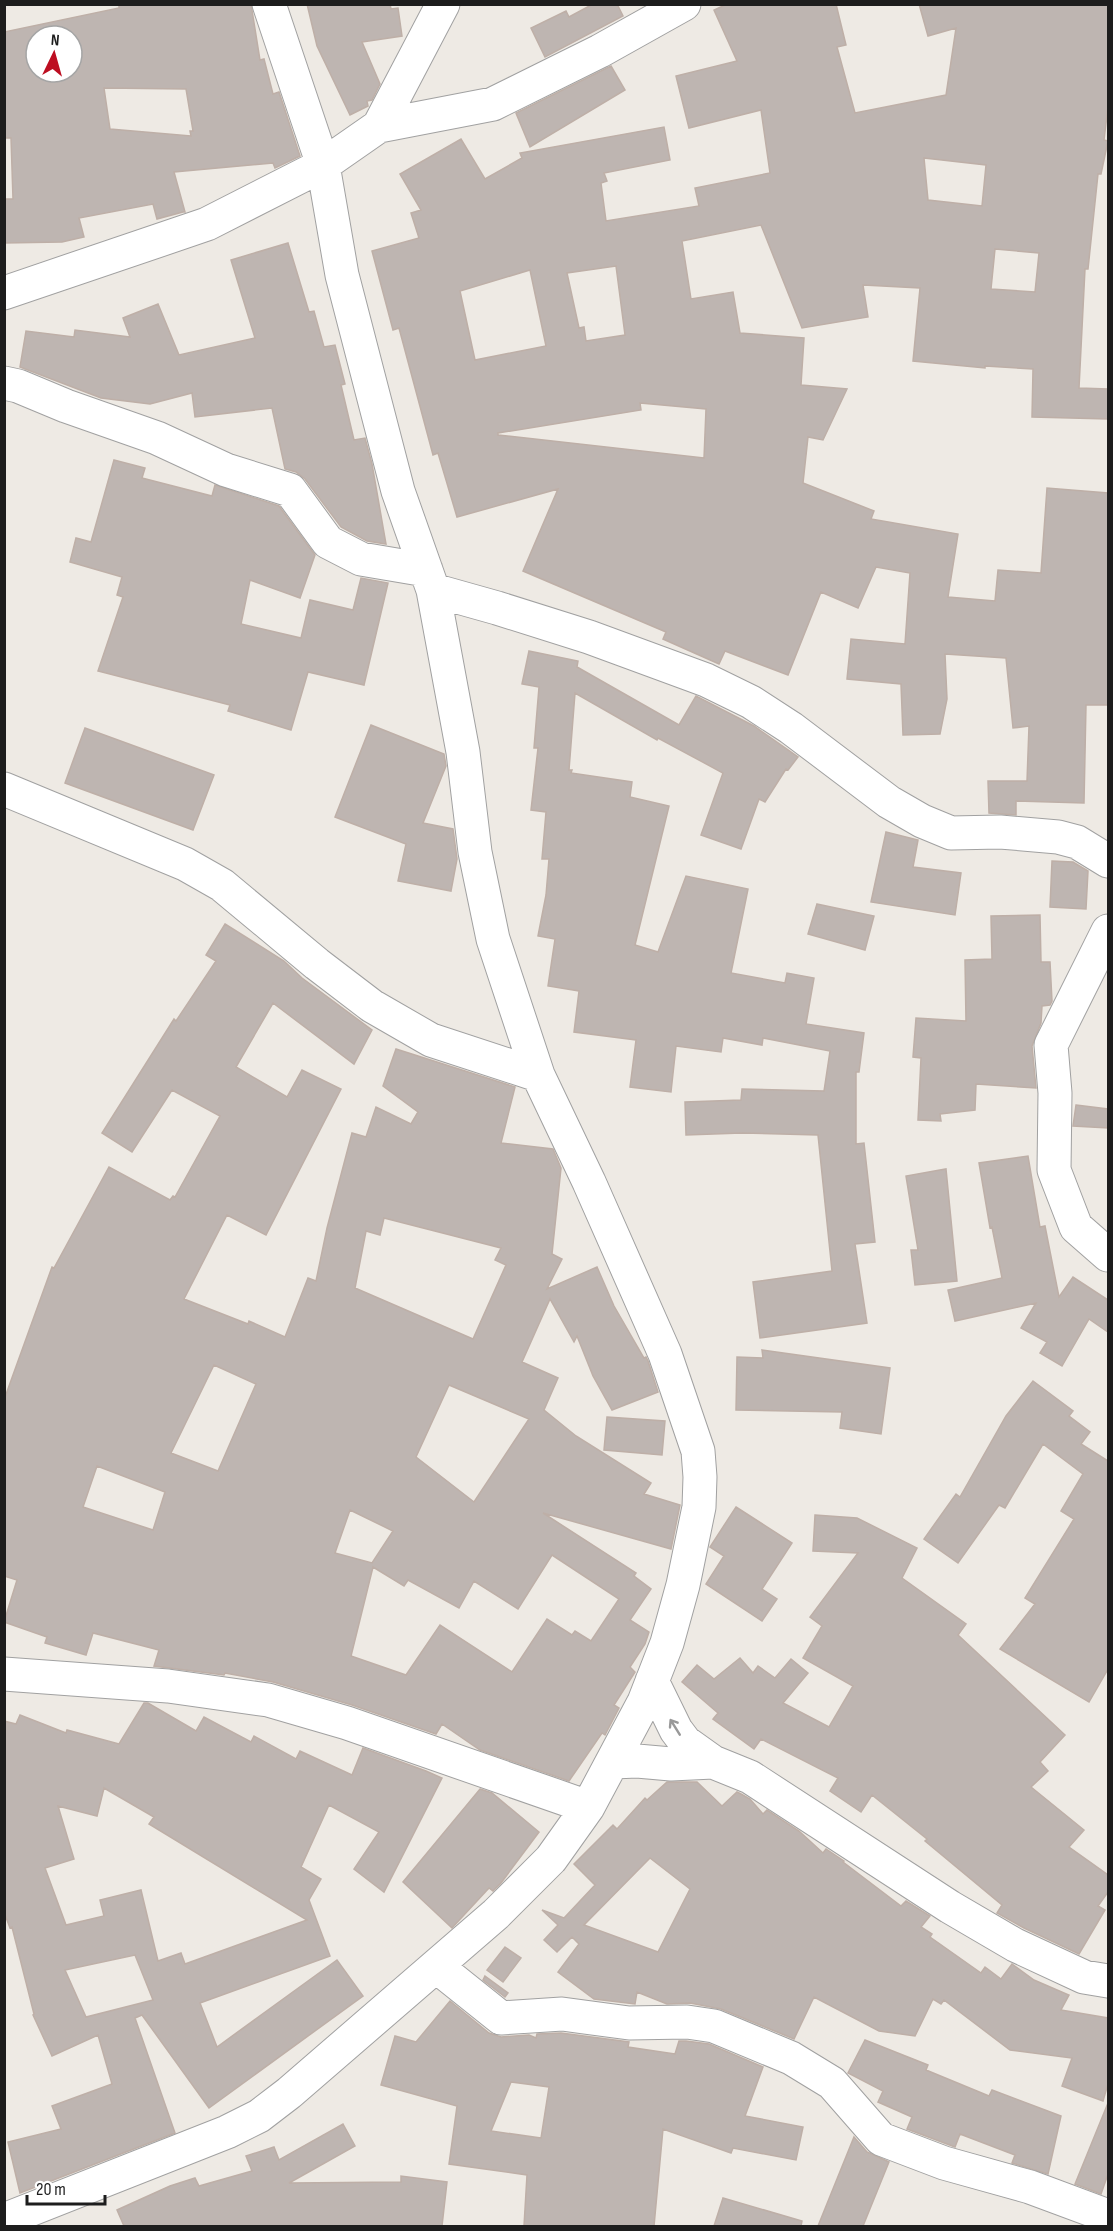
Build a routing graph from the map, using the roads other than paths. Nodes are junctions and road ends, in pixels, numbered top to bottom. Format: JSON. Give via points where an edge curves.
{"nodes":[{"id":1,"x":269,"y":4,"type":"edge"},
{"id":2,"x":443,"y":4,"type":"edge"},
{"id":3,"x":684,"y":4,"type":"edge"},
{"id":4,"x":379,"y":126,"type":"junction"},
{"id":5,"x":323,"y":165,"type":"junction"},
{"id":6,"x":4,"y":293,"type":"edge"},
{"id":7,"x":4,"y":383,"type":"edge"},
{"id":8,"x":430,"y":580,"type":"junction"},
{"id":9,"x":4,"y":789,"type":"edge"},
{"id":10,"x":1108,"y":861,"type":"edge"},
{"id":11,"x":1108,"y":931,"type":"edge"},
{"id":12,"x":538,"y":1075,"type":"junction"},
{"id":13,"x":1108,"y":1255,"type":"edge"},
{"id":14,"x":4,"y":1674,"type":"edge"},
{"id":15,"x":652,"y":1681,"type":"junction"},
{"id":16,"x":614,"y":1762,"type":"junction"},
{"id":17,"x":713,"y":1762,"type":"junction"},
{"id":18,"x":588,"y":1807,"type":"junction"},
{"id":19,"x":436,"y":1966,"type":"junction"},
{"id":20,"x":1108,"y":1981,"type":"edge"},
{"id":21,"x":7,"y":2212,"type":"edge"},
{"id":22,"x":1108,"y":2216,"type":"edge"}],
"edges":[{"from":1,"to":5,"type":"street"},
{"from":2,"to":4,"type":"street"},
{"from":3,"to":4,"type":"street","via":[[493,104]]},
{"from":4,"to":5,"type":"street"},
{"from":5,"to":6,"type":"street","via":[[207,224]]},
{"from":5,"to":8,"type":"street","via":[[342,275],[398,491]]},
{"from":7,"to":8,"type":"street","via":[[157,438],[226,470],[290,490],[328,542],[366,560]]},
{"from":8,"to":10,"type":"street","via":[[497,608],[706,680],[791,728],[889,802],[951,833],[1059,837],[1077,842]]},
{"from":8,"to":12,"type":"street","via":[[493,939]]},
{"from":9,"to":12,"type":"street","via":[[185,864],[222,885],[372,1006],[430,1040]]},
{"from":11,"to":13,"type":"street","via":[[1051,1046],[1054,1170],[1076,1227]]},
{"from":12,"to":15,"type":"street","via":[[665,1354],[698,1451],[699,1508],[683,1585]]},
{"from":14,"to":18,"type":"street","via":[[168,1686],[268,1700],[347,1723]]},
{"from":15,"to":16,"type":"street"},
{"from":17,"to":15,"type":"street","one_way":true,"via":[[676,1731]]},
{"from":16,"to":17,"type":"street"},
{"from":16,"to":18,"type":"street"},
{"from":17,"to":20,"type":"street","via":[[750,1777],[1015,1946],[1084,1977]]},
{"from":18,"to":19,"type":"street","via":[[551,1859]]},
{"from":19,"to":21,"type":"street","via":[[259,2116],[226,2132]]},
{"from":19,"to":22,"type":"street","via":[[501,2018],[562,2013],[628,2023],[687,2022],[714,2026],[790,2058],[832,2083],[882,2139]]}]}
